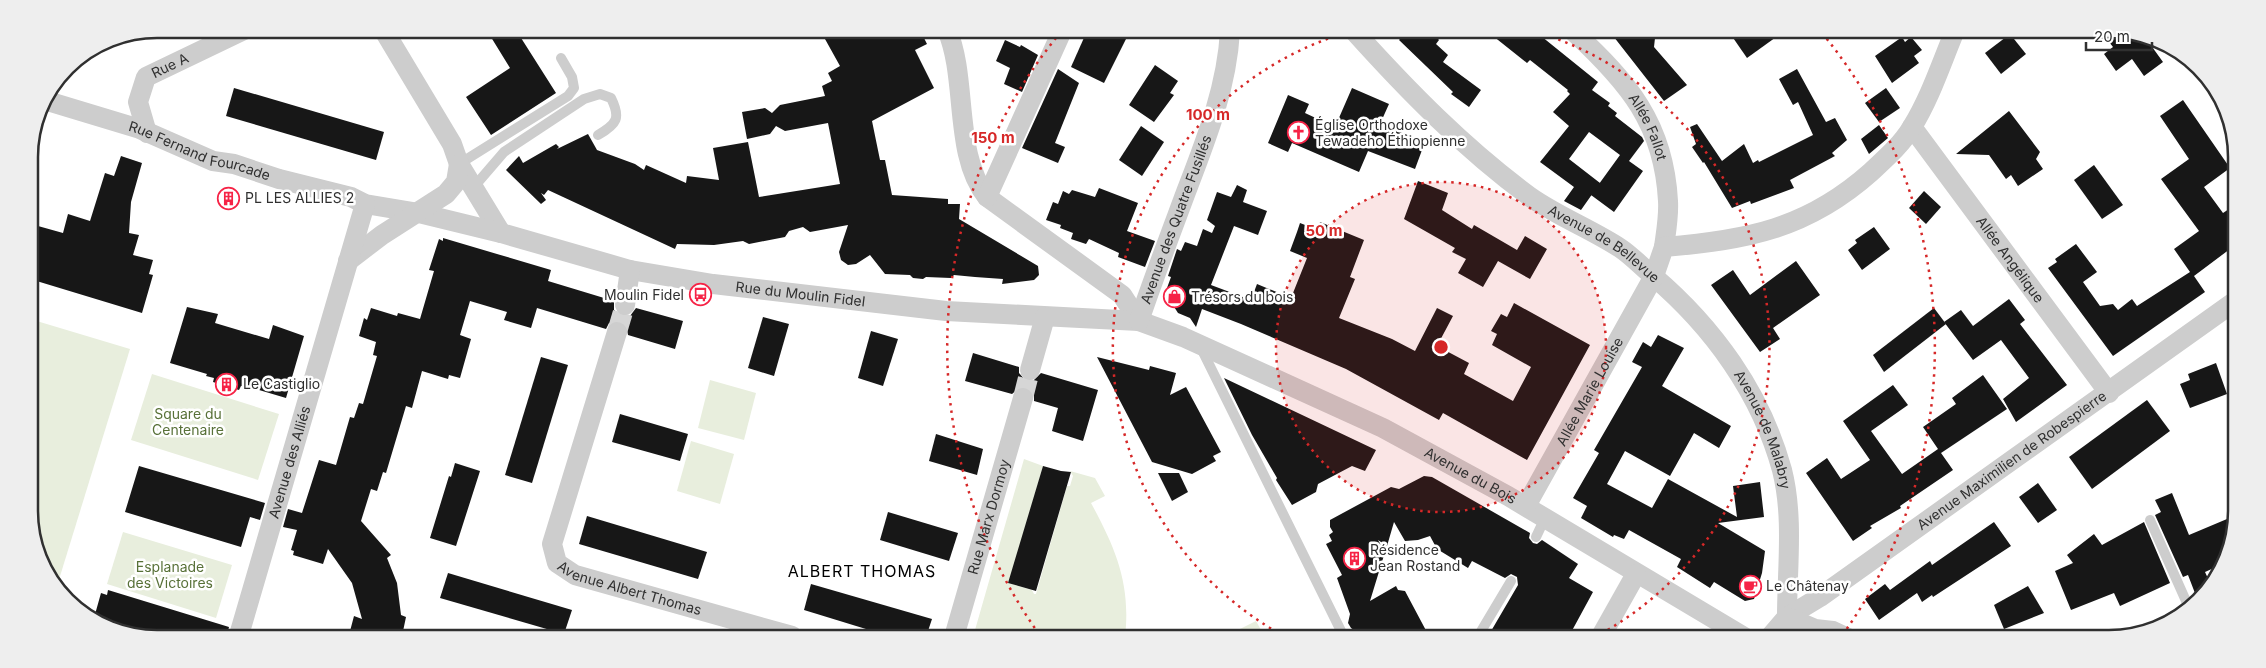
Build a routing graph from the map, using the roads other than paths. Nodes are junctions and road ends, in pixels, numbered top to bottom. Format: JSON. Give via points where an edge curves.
{"nodes":[{"id":1,"x":227,"y":38,"type":"edge"},
{"id":2,"x":387,"y":38,"type":"edge"},
{"id":3,"x":949,"y":38,"type":"edge"},
{"id":4,"x":1059,"y":38,"type":"edge"},
{"id":5,"x":1229,"y":38,"type":"edge"},
{"id":6,"x":1361,"y":38,"type":"edge"},
{"id":7,"x":1581,"y":38,"type":"edge"},
{"id":8,"x":1952,"y":38,"type":"edge"},
{"id":9,"x":562,"y":58,"type":"dead end"},
{"id":10,"x":51,"y":102,"type":"edge"},
{"id":11,"x":1912,"y":127,"type":"junction"},
{"id":12,"x":147,"y":133,"type":"junction"},
{"id":13,"x":598,"y":135,"type":"dead end"},
{"id":14,"x":459,"y":164,"type":"junction"},
{"id":15,"x":473,"y":188,"type":"junction"},
{"id":16,"x":987,"y":197,"type":"junction"},
{"id":17,"x":365,"y":204,"type":"junction"},
{"id":18,"x":419,"y":213,"type":"junction"},
{"id":19,"x":501,"y":233,"type":"junction"},
{"id":20,"x":1664,"y":247,"type":"junction"},
{"id":21,"x":348,"y":260,"type":"junction"},
{"id":22,"x":630,"y":270,"type":"junction"},
{"id":23,"x":1654,"y":276,"type":"junction"},
{"id":24,"x":625,"y":305,"type":"tunnel mouth"},
{"id":25,"x":2228,"y":306,"type":"edge"},
{"id":26,"x":1045,"y":317,"type":"junction"},
{"id":27,"x":1140,"y":320,"type":"junction"},
{"id":28,"x":617,"y":332,"type":"tunnel mouth"},
{"id":29,"x":1191,"y":341,"type":"junction"},
{"id":30,"x":1030,"y":370,"type":"tunnel mouth"},
{"id":31,"x":2109,"y":393,"type":"junction"},
{"id":32,"x":1023,"y":398,"type":"tunnel mouth"},
{"id":33,"x":1526,"y":506,"type":"junction"},
{"id":34,"x":1545,"y":518,"type":"junction"},
{"id":35,"x":2150,"y":520,"type":"dead end"},
{"id":36,"x":1536,"y":537,"type":"dead end"},
{"id":37,"x":1636,"y":574,"type":"junction"},
{"id":38,"x":1511,"y":581,"type":"dead end"},
{"id":39,"x":2187,"y":602,"type":"edge"},
{"id":40,"x":1787,"y":617,"type":"junction"},
{"id":41,"x":241,"y":630,"type":"edge"},
{"id":42,"x":743,"y":630,"type":"edge"},
{"id":43,"x":956,"y":630,"type":"edge"},
{"id":44,"x":1340,"y":630,"type":"edge"},
{"id":45,"x":1482,"y":630,"type":"edge"},
{"id":46,"x":1604,"y":630,"type":"edge"},
{"id":47,"x":1732,"y":630,"type":"edge"},
{"id":48,"x":1776,"y":630,"type":"edge"},
{"id":49,"x":1824,"y":630,"type":"edge"}],
"edges":[{"from":1,"to":12,"type":"street","name":"Rue A","via":[[146,76],[138,102]]},
{"from":2,"to":14,"type":"street","via":[[452,144]]},
{"from":3,"to":16,"type":"street","via":[[972,168],[980,189]]},
{"from":4,"to":16,"type":"street"},
{"from":5,"to":27,"type":"street","name":"Avenue des Quatre Fusillés","via":[[1223,81],[1207,136]]},
{"from":6,"to":23,"type":"street","name":"Avenue de Bellevue","via":[[1451,132],[1491,166],[1531,197],[1622,249]]},
{"from":7,"to":20,"type":"street","name":"Allée Fallot","via":[[1629,88],[1658,143],[1668,203]]},
{"from":8,"to":11,"type":"street","name":"Avenue de Bellevue"},
{"from":9,"to":14,"type":"lane","via":[[574,88],[568,96]]},
{"from":10,"to":12,"type":"street","name":"Rue Fernand Fourcade"},
{"from":11,"to":20,"type":"street","name":"Avenue de Bellevue","via":[[1896,148],[1857,185],[1814,213],[1752,236]]},
{"from":11,"to":31,"type":"street","name":"Allée Angélique"},
{"from":12,"to":17,"type":"street","name":"Rue Fernand Fourcade","via":[[212,161],[234,164]]},
{"from":13,"to":15,"type":"lane","via":[[617,119],[610,98],[600,94],[584,99],[504,152]]},
{"from":14,"to":15,"type":"street"},
{"from":14,"to":18,"type":"street","via":[[456,182],[446,194]]},
{"from":15,"to":19,"type":"street"},
{"from":16,"to":27,"type":"street","via":[[1122,295]]},
{"from":17,"to":18,"type":"street","name":"Rue Fernand Fourcade"},
{"from":17,"to":21,"type":"street","name":"Avenue des Alliés"},
{"from":18,"to":19,"type":"street","name":"Rue Fernand Fourcade"},
{"from":18,"to":21,"type":"street"},
{"from":19,"to":22,"type":"street","name":"Rue du Moulin Fidel"},
{"from":20,"to":23,"type":"street","name":"Avenue de Bellevue"},
{"from":21,"to":41,"type":"street","name":"Avenue des Alliés"},
{"from":22,"to":24,"type":"street"},
{"from":22,"to":26,"type":"street","name":"Rue du Moulin Fidel","via":[[713,284],[946,311]]},
{"from":23,"to":33,"type":"street","name":"Allée Marie Louise"},
{"from":23,"to":40,"type":"street","name":"Avenue de Malabry","via":[[1687,306],[1722,347],[1772,441],[1782,471],[1789,518]]},
{"from":25,"to":31,"type":"street","name":"Avenue Maximilien de Robespierre"},
{"from":26,"to":27,"type":"street","name":"Rue du Moulin Fidel"},
{"from":26,"to":30,"type":"street"},
{"from":27,"to":29,"type":"street","name":"Rue du Moulin Fidel"},
{"from":28,"to":42,"type":"street","name":"Avenue Albert Thomas","via":[[552,544],[557,563],[575,576]]},
{"from":29,"to":33,"type":"street","name":"Avenue du Bois","via":[[1383,428]]},
{"from":29,"to":44,"type":"lane"},
{"from":31,"to":40,"type":"street","name":"Avenue Maximilien de Robespierre"},
{"from":32,"to":43,"type":"street","name":"Rue Marx Dormoy"},
{"from":33,"to":34,"type":"street","name":"Avenue du Bois"},
{"from":34,"to":36,"type":"lane"},
{"from":34,"to":37,"type":"street","name":"Avenue du Bois"},
{"from":35,"to":39,"type":"lane"},
{"from":37,"to":46,"type":"street"},
{"from":37,"to":47,"type":"street","name":"Avenue du Bois"},
{"from":38,"to":45,"type":"lane"},
{"from":40,"to":48,"type":"street","name":"Avenue Maximilien de Robespierre"},
{"from":40,"to":49,"type":"street"}]}
